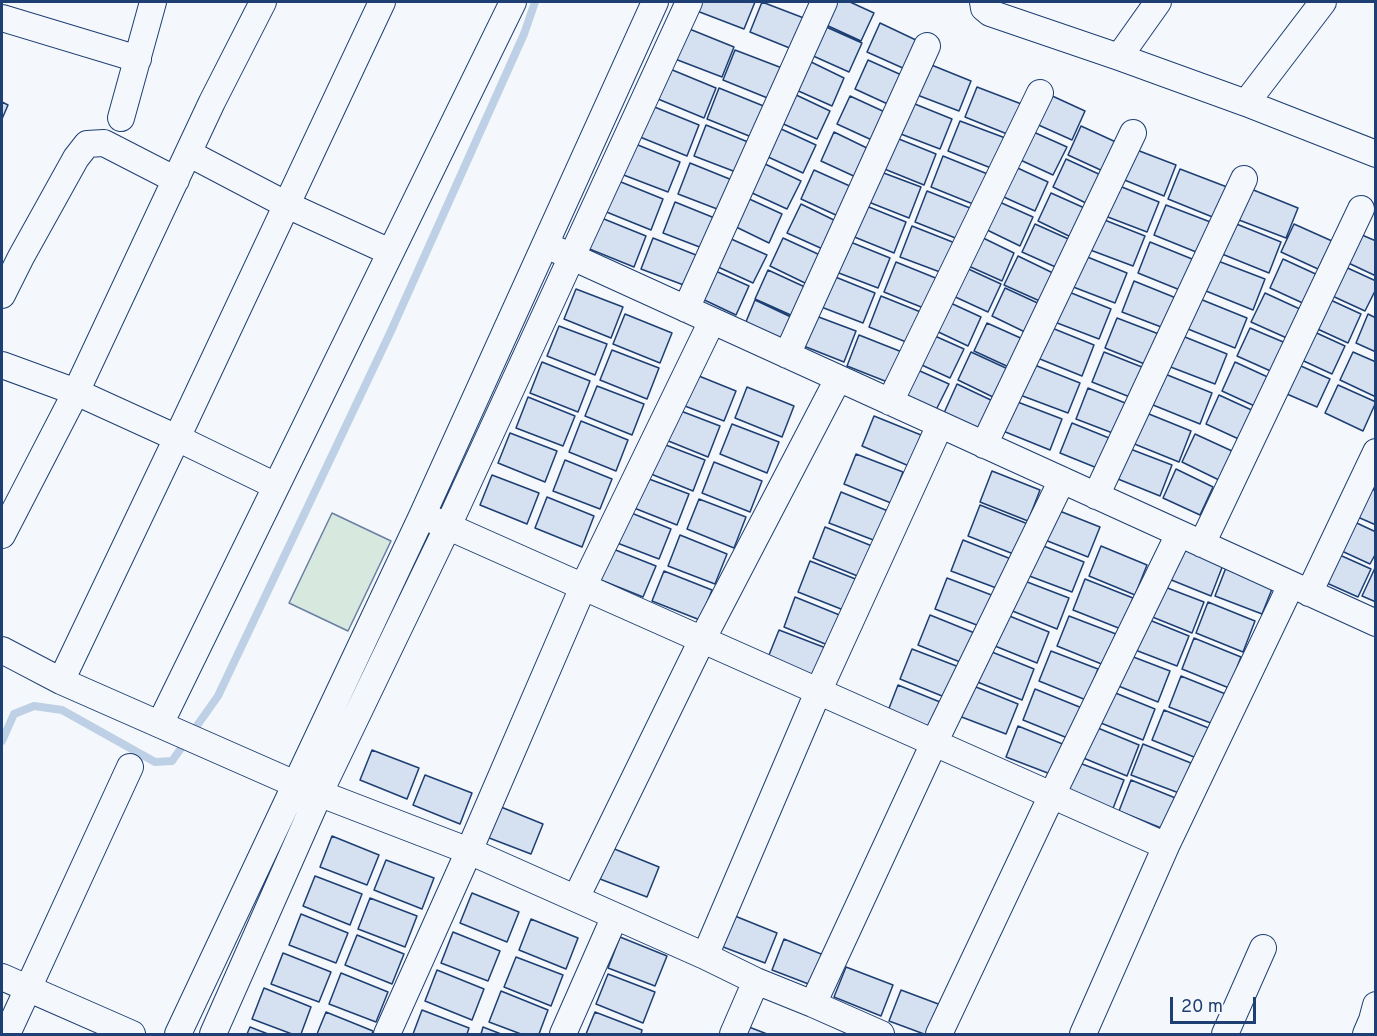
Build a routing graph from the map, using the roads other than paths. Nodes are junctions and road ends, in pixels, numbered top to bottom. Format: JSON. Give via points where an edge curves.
{"nodes":[{"id":1,"x":153,"y":2,"type":"edge"},
{"id":2,"x":263,"y":2,"type":"edge"},
{"id":3,"x":382,"y":2,"type":"edge"},
{"id":4,"x":513,"y":2,"type":"edge"},
{"id":5,"x":655,"y":2,"type":"edge"},
{"id":6,"x":688,"y":2,"type":"edge"},
{"id":7,"x":824,"y":2,"type":"edge"},
{"id":8,"x":983,"y":2,"type":"edge"},
{"id":9,"x":1158,"y":2,"type":"edge"},
{"id":10,"x":1323,"y":2,"type":"edge"},
{"id":11,"x":2,"y":18,"type":"edge"},
{"id":12,"x":927,"y":46,"type":"dead end"},
{"id":13,"x":1119,"y":57,"type":"junction"},
{"id":14,"x":138,"y":59,"type":"junction"},
{"id":15,"x":1040,"y":93,"type":"dead end"},
{"id":16,"x":1246,"y":103,"type":"junction"},
{"id":17,"x":121,"y":118,"type":"dead end"},
{"id":18,"x":1133,"y":133,"type":"dead end"},
{"id":19,"x":188,"y":153,"type":"junction"},
{"id":20,"x":1376,"y":154,"type":"edge"},
{"id":21,"x":1244,"y":178,"type":"dead end"},
{"id":22,"x":176,"y":180,"type":"junction"},
{"id":23,"x":287,"y":205,"type":"junction"},
{"id":24,"x":1362,"y":209,"type":"dead end"},
{"id":25,"x":544,"y":244,"type":"junction"},
{"id":26,"x":390,"y":252,"type":"junction"},
{"id":27,"x":571,"y":257,"type":"junction"},
{"id":28,"x":2,"y":295,"type":"edge"},
{"id":29,"x":686,"y":309,"type":"junction"},
{"id":30,"x":712,"y":321,"type":"junction"},
{"id":31,"x":787,"y":356,"type":"junction"},
{"id":32,"x":2,"y":365,"type":"edge"},
{"id":33,"x":838,"y":378,"type":"junction"},
{"id":34,"x":76,"y":392,"type":"junction"},
{"id":35,"x":890,"y":402,"type":"junction"},
{"id":36,"x":940,"y":425,"type":"junction"},
{"id":37,"x":177,"y":438,"type":"junction"},
{"id":38,"x":984,"y":445,"type":"junction"},
{"id":39,"x":1376,"y":452,"type":"edge"},
{"id":40,"x":1062,"y":480,"type":"junction"},
{"id":41,"x":276,"y":486,"type":"junction"},
{"id":42,"x":1096,"y":496,"type":"junction"},
{"id":43,"x":422,"y":516,"type":"junction"},
{"id":44,"x":448,"y":526,"type":"junction"},
{"id":45,"x":1179,"y":534,"type":"junction"},
{"id":46,"x":2,"y":536,"type":"edge"},
{"id":47,"x":1202,"y":544,"type":"junction"},
{"id":48,"x":583,"y":587,"type":"junction"},
{"id":49,"x":1300,"y":589,"type":"junction"},
{"id":50,"x":1376,"y":623,"type":"edge"},
{"id":51,"x":702,"y":640,"type":"junction"},
{"id":52,"x":2,"y":650,"type":"edge"},
{"id":53,"x":61,"y":681,"type":"junction"},
{"id":54,"x":818,"y":692,"type":"junction"},
{"id":55,"x":165,"y":727,"type":"junction"},
{"id":56,"x":934,"y":743,"type":"junction"},
{"id":57,"x":130,"y":767,"type":"dead end"},
{"id":58,"x":295,"y":784,"type":"junction"},
{"id":59,"x":320,"y":792,"type":"junction"},
{"id":60,"x":1052,"y":795,"type":"junction"},
{"id":61,"x":1166,"y":846,"type":"junction"},
{"id":62,"x":469,"y":850,"type":"junction"},
{"id":63,"x":576,"y":898,"type":"junction"},
{"id":64,"x":615,"y":916,"type":"junction"},
{"id":65,"x":1263,"y":948,"type":"dead end"},
{"id":66,"x":705,"y":956,"type":"junction"},
{"id":67,"x":2,"y":977,"type":"edge"},
{"id":68,"x":756,"y":981,"type":"junction"},
{"id":69,"x":28,"y":988,"type":"junction"},
{"id":70,"x":813,"y":1004,"type":"junction"},
{"id":71,"x":1376,"y":1005,"type":"edge"},
{"id":72,"x":876,"y":1033,"type":"edge"},
{"id":73,"x":7,"y":1035,"type":"edge"},
{"id":74,"x":132,"y":1035,"type":"edge"},
{"id":75,"x":177,"y":1035,"type":"edge"},
{"id":76,"x":213,"y":1035,"type":"edge"},
{"id":77,"x":387,"y":1035,"type":"edge"},
{"id":78,"x":562,"y":1035,"type":"edge"},
{"id":79,"x":733,"y":1035,"type":"edge"},
{"id":80,"x":939,"y":1035,"type":"edge"},
{"id":81,"x":1083,"y":1035,"type":"edge"},
{"id":82,"x":1225,"y":1035,"type":"edge"},
{"id":83,"x":1366,"y":1035,"type":"edge"}],
"edges":[{"from":1,"to":14,"type":"street"},
{"from":2,"to":19,"type":"street"},
{"from":3,"to":23,"type":"street"},
{"from":4,"to":26,"type":"street"},
{"from":5,"to":25,"type":"street"},
{"from":6,"to":27,"type":"street"},
{"from":7,"to":29,"type":"street"},
{"from":8,"to":13,"type":"street","via":[[990,13]]},
{"from":9,"to":13,"type":"street"},
{"from":10,"to":16,"type":"street"},
{"from":11,"to":14,"type":"street"},
{"from":12,"to":31,"type":"street"},
{"from":13,"to":16,"type":"street"},
{"from":14,"to":17,"type":"street"},
{"from":15,"to":35,"type":"street"},
{"from":16,"to":20,"type":"street"},
{"from":18,"to":38,"type":"street"},
{"from":19,"to":22,"type":"street"},
{"from":19,"to":23,"type":"street"},
{"from":21,"to":42,"type":"street"},
{"from":22,"to":28,"type":"street","via":[[104,144],[87,144]]},
{"from":22,"to":34,"type":"street"},
{"from":23,"to":26,"type":"street"},
{"from":23,"to":37,"type":"street"},
{"from":24,"to":47,"type":"street"},
{"from":25,"to":27,"type":"street"},
{"from":25,"to":43,"type":"street"},
{"from":26,"to":41,"type":"street"},
{"from":27,"to":29,"type":"street"},
{"from":27,"to":44,"type":"street"},
{"from":29,"to":30,"type":"street"},
{"from":30,"to":31,"type":"street"},
{"from":30,"to":48,"type":"street"},
{"from":31,"to":33,"type":"street"},
{"from":32,"to":34,"type":"street"},
{"from":33,"to":35,"type":"street"},
{"from":33,"to":51,"type":"street"},
{"from":34,"to":37,"type":"street"},
{"from":34,"to":46,"type":"street"},
{"from":35,"to":36,"type":"street"},
{"from":36,"to":38,"type":"street"},
{"from":36,"to":54,"type":"street"},
{"from":37,"to":41,"type":"street"},
{"from":37,"to":53,"type":"street"},
{"from":38,"to":40,"type":"street"},
{"from":39,"to":49,"type":"street"},
{"from":40,"to":42,"type":"street"},
{"from":40,"to":56,"type":"street"},
{"from":41,"to":55,"type":"street"},
{"from":42,"to":45,"type":"street"},
{"from":43,"to":44,"type":"street"},
{"from":43,"to":58,"type":"street"},
{"from":44,"to":48,"type":"street"},
{"from":44,"to":59,"type":"street"},
{"from":45,"to":47,"type":"street"},
{"from":45,"to":60,"type":"street"},
{"from":47,"to":49,"type":"street"},
{"from":48,"to":51,"type":"street"},
{"from":48,"to":62,"type":"street"},
{"from":49,"to":50,"type":"street"},
{"from":49,"to":61,"type":"street"},
{"from":51,"to":54,"type":"street"},
{"from":51,"to":63,"type":"street"},
{"from":52,"to":53,"type":"street"},
{"from":53,"to":55,"type":"street"},
{"from":54,"to":56,"type":"street"},
{"from":54,"to":66,"type":"street"},
{"from":55,"to":58,"type":"street"},
{"from":56,"to":60,"type":"street"},
{"from":56,"to":70,"type":"street"},
{"from":57,"to":69,"type":"street"},
{"from":58,"to":59,"type":"street"},
{"from":58,"to":75,"type":"street"},
{"from":59,"to":62,"type":"street"},
{"from":59,"to":76,"type":"street"},
{"from":60,"to":61,"type":"street"},
{"from":60,"to":80,"type":"street"},
{"from":61,"to":81,"type":"street"},
{"from":62,"to":63,"type":"street"},
{"from":62,"to":77,"type":"street"},
{"from":63,"to":64,"type":"street"},
{"from":64,"to":66,"type":"street"},
{"from":64,"to":78,"type":"street"},
{"from":65,"to":82,"type":"street"},
{"from":66,"to":68,"type":"street"},
{"from":67,"to":69,"type":"street"},
{"from":68,"to":70,"type":"street"},
{"from":68,"to":79,"type":"street"},
{"from":69,"to":73,"type":"street"},
{"from":69,"to":74,"type":"street"},
{"from":70,"to":72,"type":"street"},
{"from":71,"to":83,"type":"street"}]}
